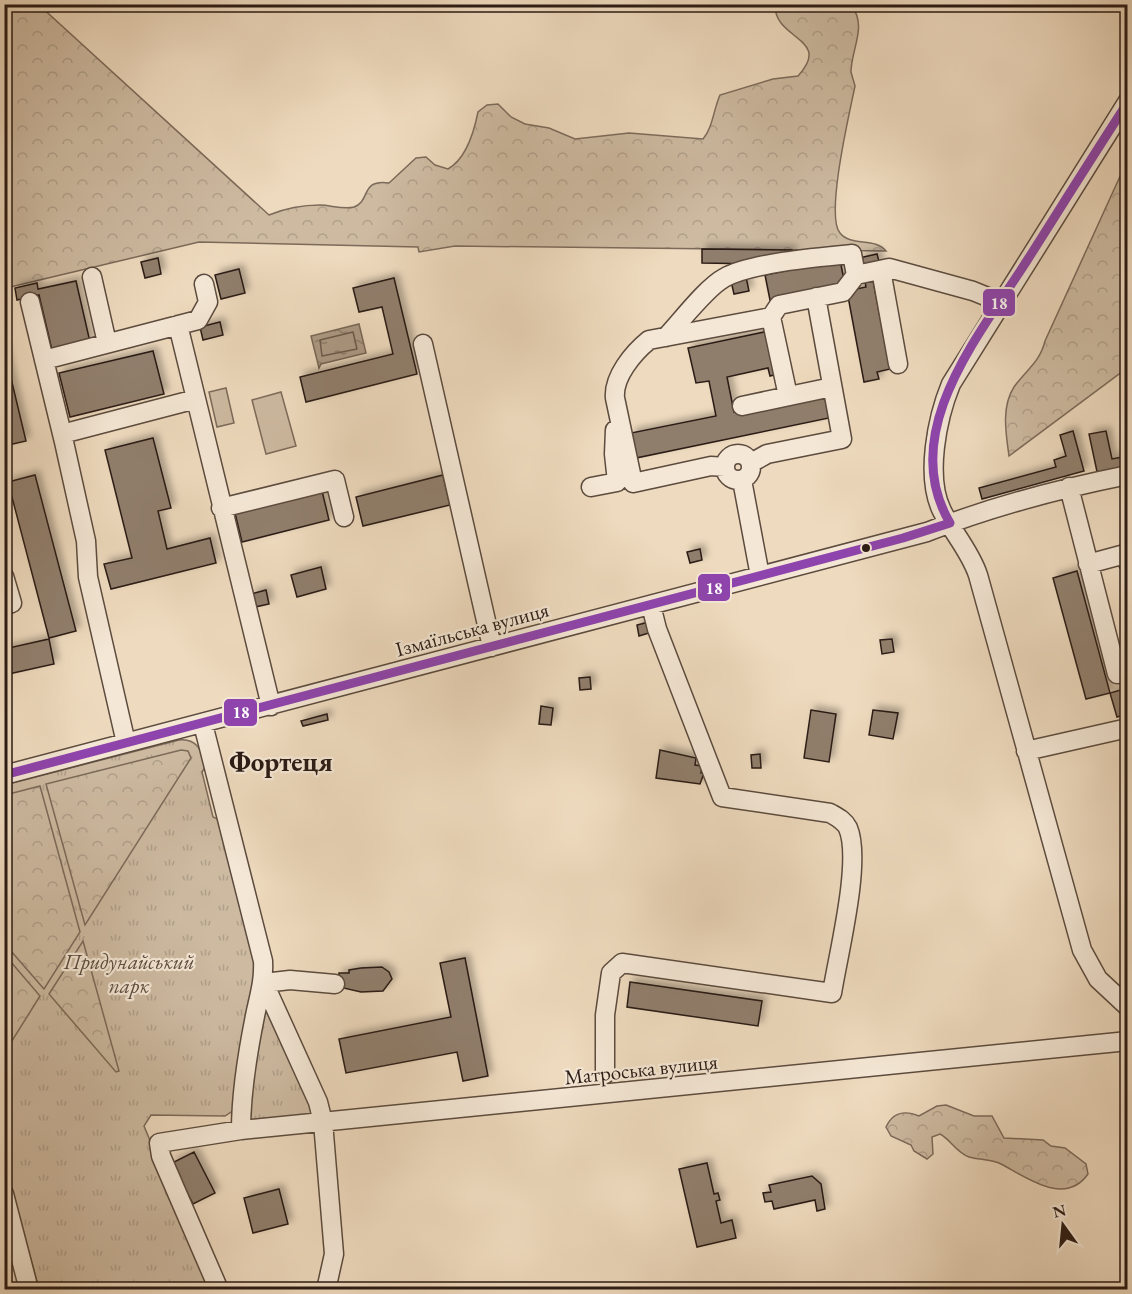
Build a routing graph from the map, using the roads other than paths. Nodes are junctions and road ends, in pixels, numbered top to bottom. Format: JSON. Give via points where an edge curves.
{"nodes":[{"id":1,"x":1128,"y":101,"type":"edge"},
{"id":2,"x":880,"y":270,"type":"junction"},
{"id":3,"x":856,"y":275,"type":"junction"},
{"id":4,"x":92,"y":277,"type":"dead end"},
{"id":5,"x":204,"y":284,"type":"dead end"},
{"id":6,"x":816,"y":297,"type":"junction"},
{"id":7,"x":30,"y":302,"type":"dead end"},
{"id":8,"x":1000,"y":302,"type":"junction"},
{"id":9,"x":771,"y":317,"type":"junction"},
{"id":10,"x":178,"y":325,"type":"junction"},
{"id":11,"x":666,"y":337,"type":"junction"},
{"id":12,"x":107,"y":343,"type":"junction"},
{"id":13,"x":423,"y":344,"type":"dead end"},
{"id":14,"x":44,"y":360,"type":"junction"},
{"id":15,"x":898,"y":364,"type":"dead end"},
{"id":16,"x":832,"y":387,"type":"junction"},
{"id":17,"x":788,"y":396,"type":"junction"},
{"id":18,"x":196,"y":399,"type":"junction"},
{"id":19,"x":742,"y":405,"type":"dead end"},
{"id":20,"x":620,"y":420,"type":"junction"},
{"id":21,"x":62,"y":434,"type":"junction"},
{"id":22,"x":751,"y":463,"type":"junction"},
{"id":23,"x":725,"y":467,"type":"junction"},
{"id":24,"x":1128,"y":475,"type":"edge"},
{"id":25,"x":742,"y":480,"type":"junction"},
{"id":26,"x":591,"y":487,"type":"dead end"},
{"id":27,"x":1069,"y":487,"type":"junction"},
{"id":28,"x":221,"y":508,"type":"junction"},
{"id":29,"x":344,"y":517,"type":"dead end"},
{"id":30,"x":950,"y":523,"type":"junction"},
{"id":31,"x":1128,"y":563,"type":"edge"},
{"id":32,"x":1088,"y":564,"type":"junction"},
{"id":33,"x":4,"y":576,"type":"edge"},
{"id":34,"x":760,"y":576,"type":"junction"},
{"id":35,"x":4,"y":604,"type":"edge"},
{"id":36,"x":651,"y":605,"type":"junction"},
{"id":37,"x":492,"y":647,"type":"junction"},
{"id":38,"x":1128,"y":671,"type":"edge"},
{"id":39,"x":271,"y":706,"type":"junction"},
{"id":40,"x":203,"y":724,"type":"junction"},
{"id":41,"x":1128,"y":728,"type":"edge"},
{"id":42,"x":126,"y":743,"type":"junction"},
{"id":43,"x":1026,"y":751,"type":"junction"},
{"id":44,"x":4,"y":775,"type":"edge"},
{"id":45,"x":264,"y":983,"type":"junction"},
{"id":46,"x":335,"y":984,"type":"dead end"},
{"id":47,"x":1128,"y":1006,"type":"edge"},
{"id":48,"x":1128,"y":1041,"type":"edge"},
{"id":49,"x":605,"y":1074,"type":"dead end"},
{"id":50,"x":323,"y":1122,"type":"junction"},
{"id":51,"x":241,"y":1130,"type":"junction"},
{"id":52,"x":4,"y":1194,"type":"edge"},
{"id":53,"x":29,"y":1290,"type":"edge"},
{"id":54,"x":219,"y":1290,"type":"edge"},
{"id":55,"x":326,"y":1290,"type":"edge"}],
"edges":[{"from":1,"to":8,"type":"street"},
{"from":2,"to":3,"type":"street"},
{"from":2,"to":8,"type":"street","via":[[889,268]]},
{"from":2,"to":15,"type":"street"},
{"from":3,"to":6,"type":"street","via":[[843,292]]},
{"from":3,"to":11,"type":"street","via":[[852,254],[790,261],[731,275],[719,282]]},
{"from":4,"to":12,"type":"street"},
{"from":5,"to":10,"type":"street","via":[[208,302],[198,320]]},
{"from":6,"to":9,"type":"street","via":[[779,305]]},
{"from":6,"to":16,"type":"street"},
{"from":7,"to":14,"type":"street"},
{"from":8,"to":30,"type":"street","via":[[951,384],[942,410],[936,448],[936,493]]},
{"from":9,"to":11,"type":"street"},
{"from":9,"to":17,"type":"street"},
{"from":10,"to":12,"type":"street"},
{"from":10,"to":18,"type":"street"},
{"from":11,"to":20,"type":"street","via":[[644,344],[618,379],[614,391]]},
{"from":12,"to":14,"type":"street"},
{"from":13,"to":37,"type":"street"},
{"from":14,"to":21,"type":"street"},
{"from":16,"to":17,"type":"street"},
{"from":16,"to":22,"type":"street","via":[[842,439],[767,454]]},
{"from":17,"to":19,"type":"street"},
{"from":18,"to":21,"type":"street"},
{"from":18,"to":28,"type":"street"},
{"from":20,"to":23,"type":"street","via":[[633,483],[711,466]]},
{"from":20,"to":26,"type":"street","via":[[614,440],[617,482]]},
{"from":21,"to":42,"type":"street","via":[[86,541],[88,577]]},
{"from":22,"to":23,"type":"street","via":[[738,453],[727,459]]},
{"from":22,"to":25,"type":"street","via":[[751,471]]},
{"from":23,"to":25,"type":"street","via":[[730,478]]},
{"from":24,"to":27,"type":"street","name":"Ізмаїльська вулиця"},
{"from":25,"to":34,"type":"street"},
{"from":27,"to":30,"type":"street","name":"Ізмаїльська вулиця"},
{"from":27,"to":32,"type":"street"},
{"from":28,"to":29,"type":"street","via":[[335,480]]},
{"from":28,"to":39,"type":"street"},
{"from":30,"to":34,"type":"street","name":"Ізмаїльська вулиця"},
{"from":30,"to":43,"type":"street","via":[[978,575]]},
{"from":31,"to":32,"type":"street","via":[[1125,554]]},
{"from":32,"to":38,"type":"street","via":[[1117,674]]},
{"from":33,"to":35,"type":"street","via":[[12,603]]},
{"from":34,"to":36,"type":"street","name":"Ізмаїльська вулиця"},
{"from":36,"to":37,"type":"street","name":"Ізмаїльська вулиця"},
{"from":36,"to":49,"type":"street","via":[[722,797],[830,813],[848,828],[853,860],[832,993],[622,963],[611,973],[605,1015]]},
{"from":37,"to":39,"type":"street","name":"Ізмаїльська вулиця"},
{"from":39,"to":40,"type":"street","name":"Ізмаїльська вулиця"},
{"from":40,"to":42,"type":"street","name":"Ізмаїльська вулиця"},
{"from":40,"to":45,"type":"street","via":[[259,938]]},
{"from":41,"to":43,"type":"street"},
{"from":42,"to":44,"type":"street","name":"Ізмаїльська вулиця"},
{"from":43,"to":47,"type":"street","via":[[1082,950],[1098,979]]},
{"from":45,"to":46,"type":"street","via":[[290,980]]},
{"from":45,"to":50,"type":"street","via":[[318,1102]]},
{"from":45,"to":51,"type":"street","via":[[241,1106]]},
{"from":48,"to":50,"type":"street","name":"Матроська вулиця"},
{"from":50,"to":51,"type":"street","name":"Матроська вулиця"},
{"from":50,"to":55,"type":"street","via":[[334,1254]]},
{"from":51,"to":54,"type":"street","name":"Матроська вулиця","via":[[159,1143],[161,1156]]},
{"from":52,"to":53,"type":"street"}]}
